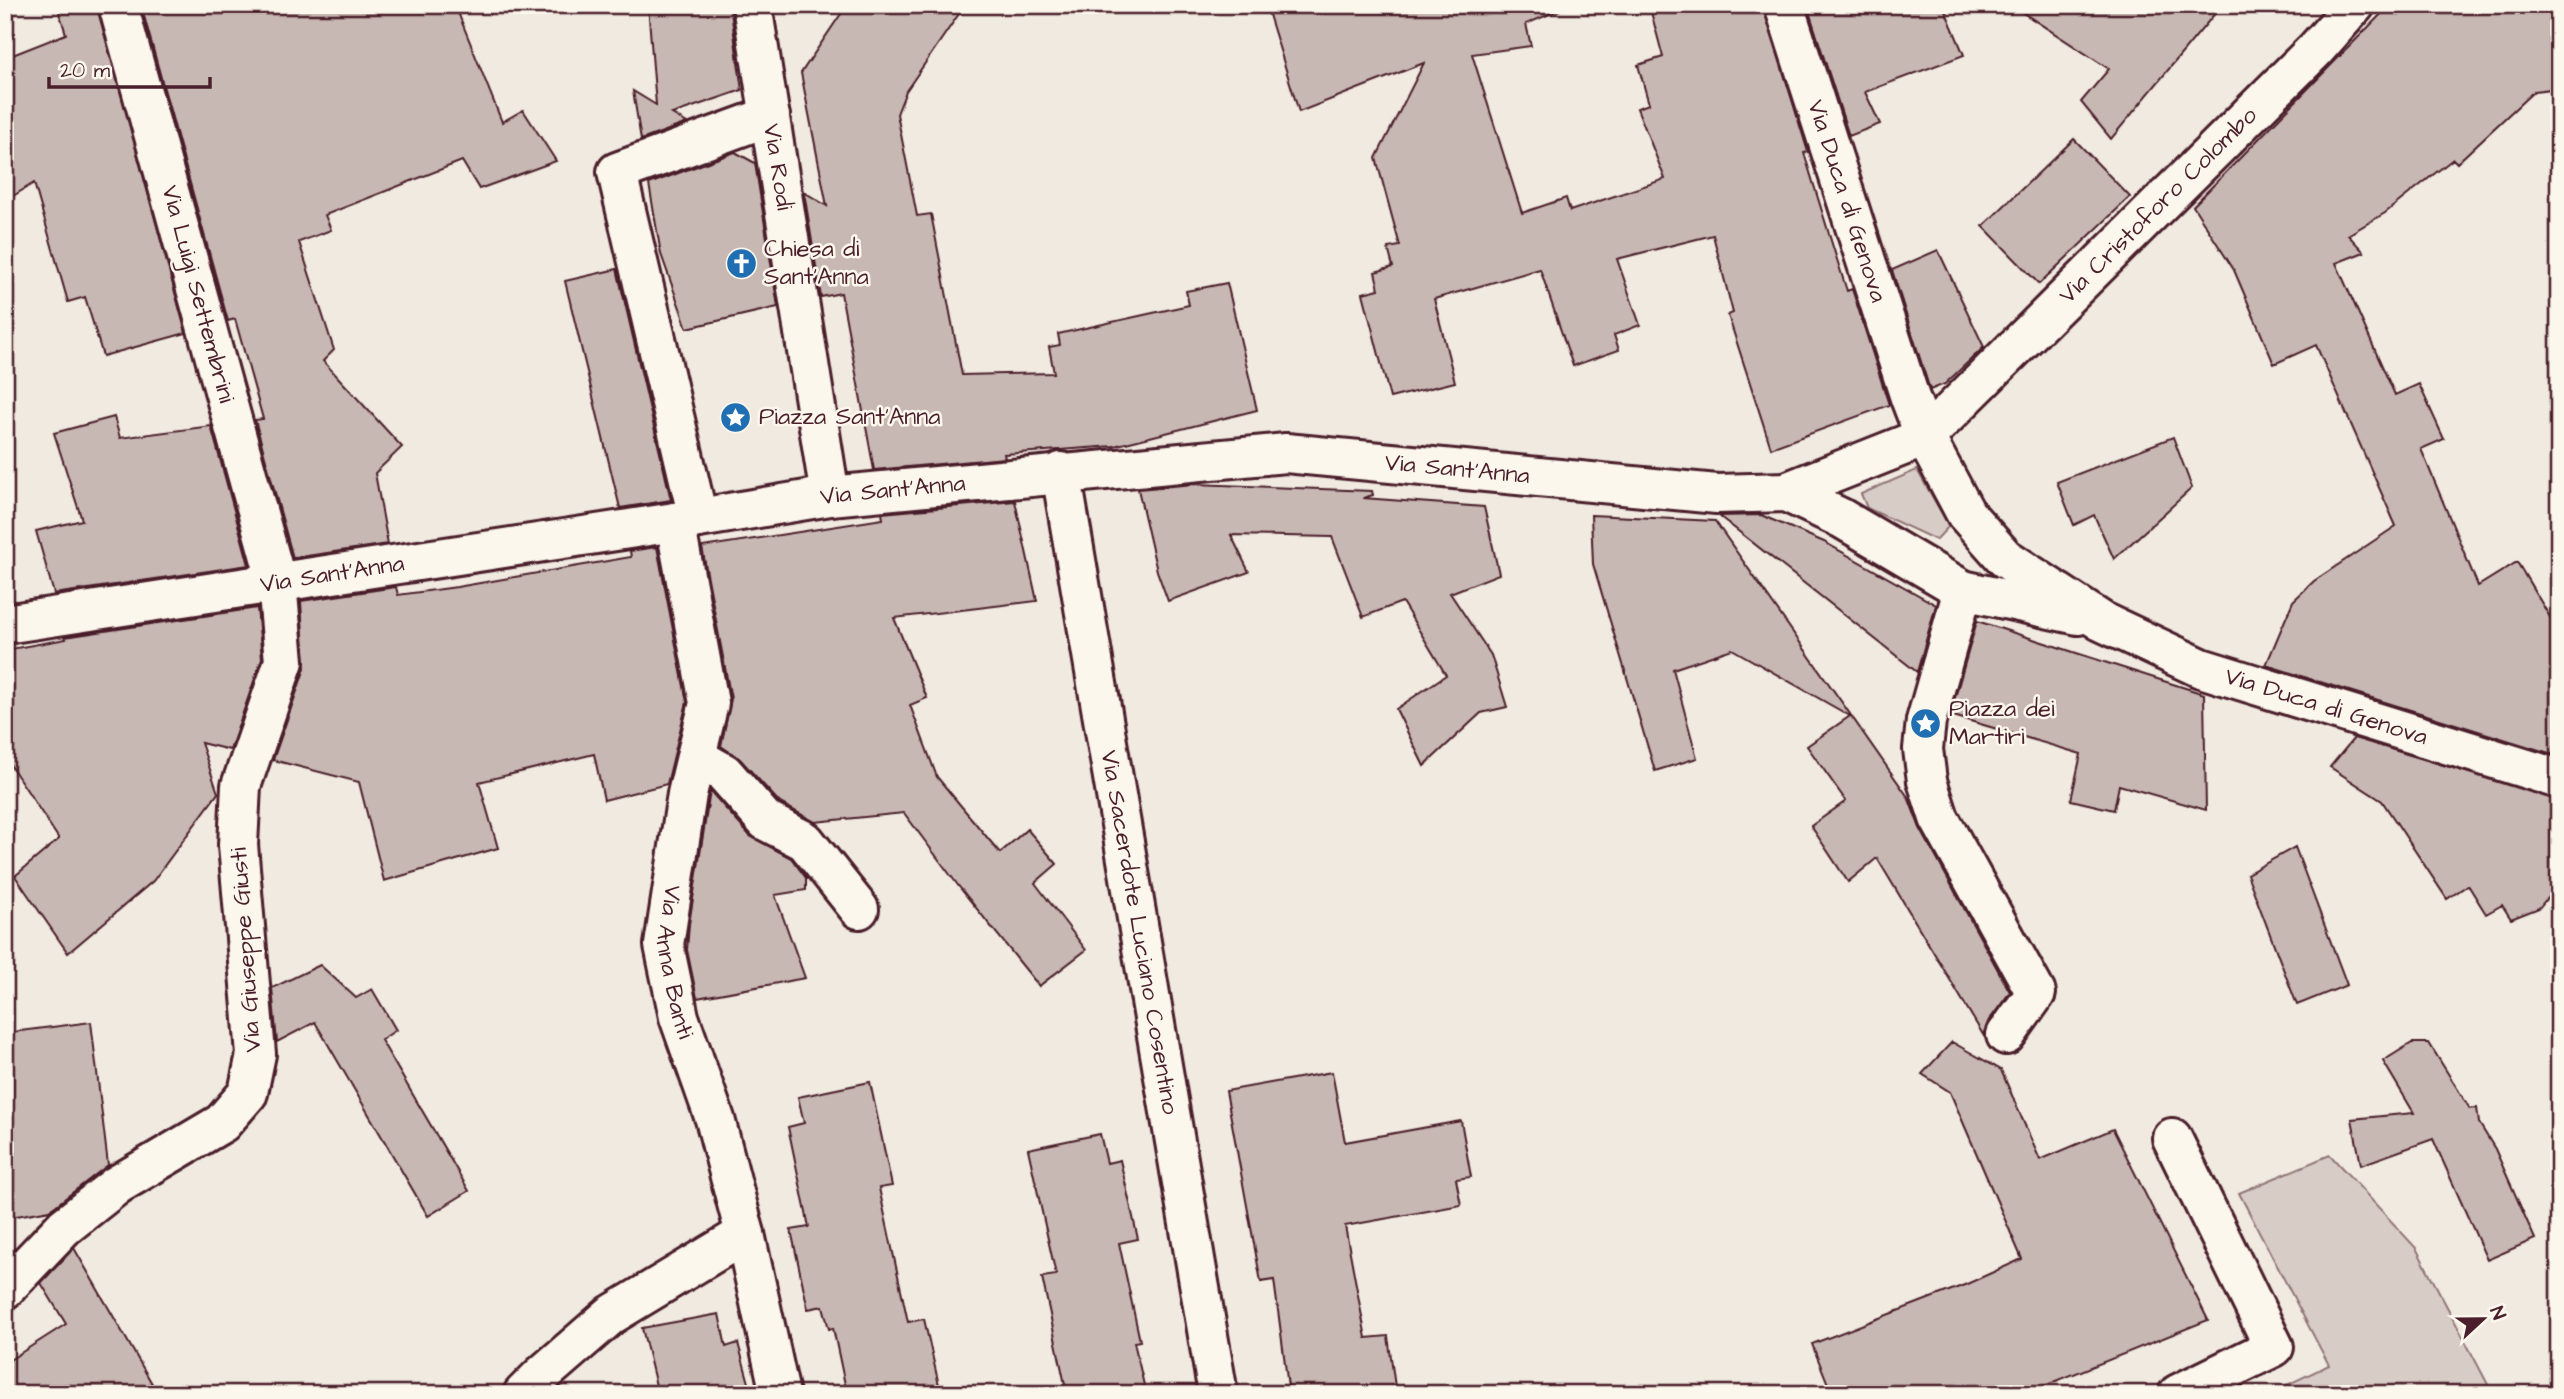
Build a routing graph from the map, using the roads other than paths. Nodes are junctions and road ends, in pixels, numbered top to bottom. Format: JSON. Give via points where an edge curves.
{"nodes":[{"id":1,"x":118,"y":5,"type":"edge"},
{"id":2,"x":1784,"y":5,"type":"edge"},
{"id":3,"x":2356,"y":5,"type":"edge"},
{"id":4,"x":754,"y":6,"type":"edge"},
{"id":5,"x":770,"y":116,"type":"junction"},
{"id":6,"x":1925,"y":437,"type":"junction"},
{"id":7,"x":1061,"y":472,"type":"junction"},
{"id":8,"x":1786,"y":492,"type":"junction"},
{"id":9,"x":830,"y":496,"type":"junction"},
{"id":10,"x":687,"y":520,"type":"junction"},
{"id":11,"x":277,"y":583,"type":"junction"},
{"id":12,"x":1963,"y":590,"type":"junction"},
{"id":13,"x":2102,"y":621,"type":"junction"},
{"id":14,"x":5,"y":624,"type":"edge"},
{"id":15,"x":696,"y":757,"type":"junction"},
{"id":16,"x":2559,"y":779,"type":"edge"},
{"id":17,"x":859,"y":909,"type":"dead end"},
{"id":18,"x":2006,"y":1035,"type":"dead end"},
{"id":19,"x":2172,"y":1138,"type":"dead end"},
{"id":20,"x":746,"y":1234,"type":"junction"},
{"id":21,"x":5,"y":1289,"type":"edge"},
{"id":22,"x":523,"y":1394,"type":"edge"},
{"id":23,"x":780,"y":1394,"type":"edge"},
{"id":24,"x":1218,"y":1394,"type":"edge"},
{"id":25,"x":2178,"y":1394,"type":"edge"}],
"edges":[{"from":1,"to":11,"type":"street","name":"Via Luigi Settembrini"},
{"from":2,"to":6,"type":"street","name":"Via Duca di Genova"},
{"from":3,"to":6,"type":"street","name":"Via Cristoforo Colombo"},
{"from":4,"to":5,"type":"street","name":"Via Rodi"},
{"from":5,"to":9,"type":"street","name":"Via Rodi"},
{"from":5,"to":10,"type":"street","name":"Via Anna Banti","via":[[617,172]]},
{"from":6,"to":8,"type":"street"},
{"from":6,"to":13,"type":"street","name":"Via Duca di Genova","via":[[1966,514],[2005,558]]},
{"from":7,"to":8,"type":"street","name":"Via Sant'Anna","via":[[1286,453],[1717,494]]},
{"from":7,"to":9,"type":"street","name":"Via Sant'Anna"},
{"from":7,"to":24,"type":"street","name":"Via Sacerdote Luciano Cosentino"},
{"from":8,"to":12,"type":"street"},
{"from":9,"to":10,"type":"street","name":"Via Sant'Anna"},
{"from":10,"to":11,"type":"street","name":"Via Sant'Anna"},
{"from":10,"to":15,"type":"street","name":"Via Anna Banti","via":[[709,703]]},
{"from":11,"to":14,"type":"street","name":"Via Sant'Anna"},
{"from":11,"to":21,"type":"street","name":"Via Giuseppe Giusti","via":[[285,661],[240,798],[238,845],[256,1054],[248,1093],[222,1123],[117,1185],[64,1227]]},
{"from":12,"to":13,"type":"street"},
{"from":12,"to":18,"type":"street","via":[[1926,721],[1923,749],[1939,818],[2036,993]]},
{"from":13,"to":16,"type":"street","name":"Via Duca di Genova","via":[[2201,668]]},
{"from":15,"to":17,"type":"street","via":[[724,773],[766,821],[805,841]]},
{"from":15,"to":20,"type":"street","name":"Via Anna Banti","via":[[664,944],[679,1017],[715,1119]]},
{"from":19,"to":25,"type":"street","via":[[2274,1347]]},
{"from":20,"to":22,"type":"street","via":[[611,1315]]},
{"from":20,"to":23,"type":"street","name":"Via Anna Banti"}]}
